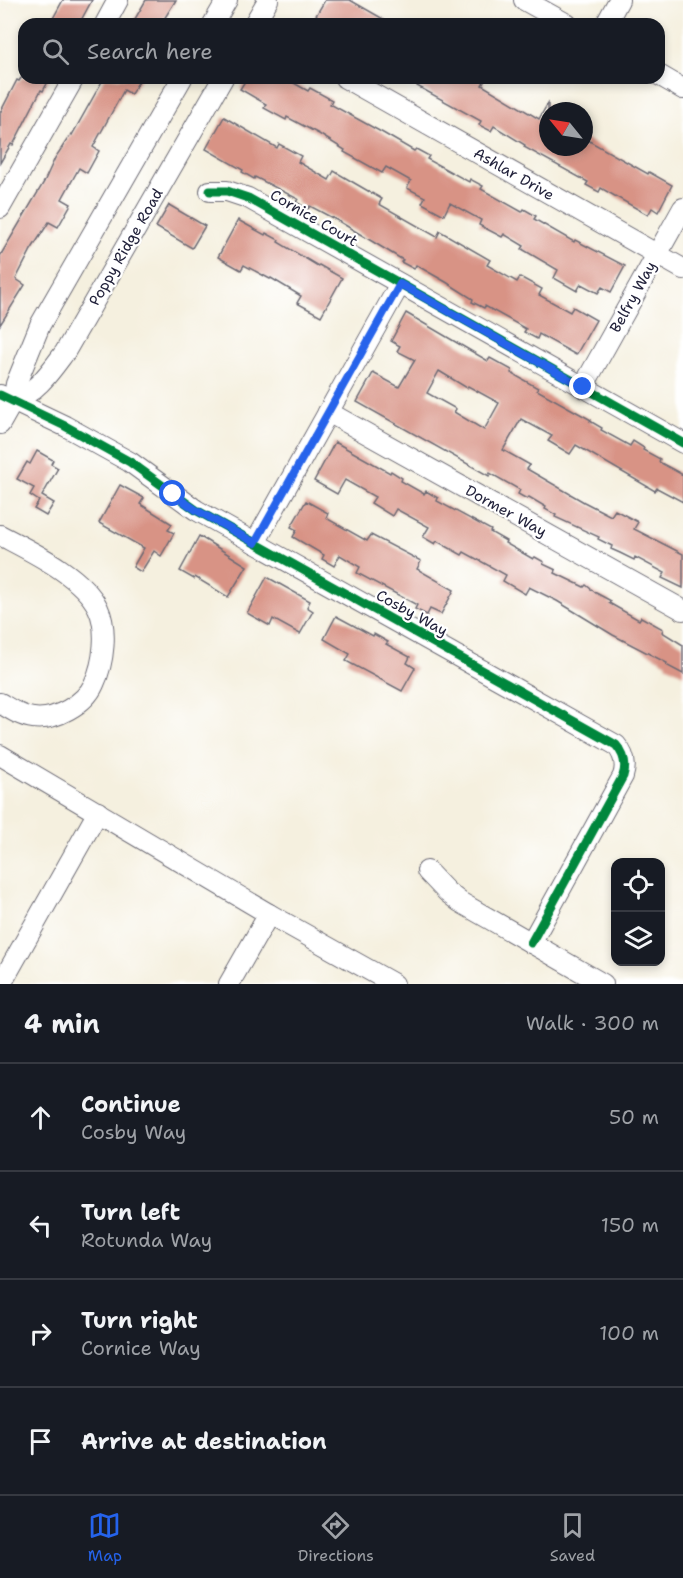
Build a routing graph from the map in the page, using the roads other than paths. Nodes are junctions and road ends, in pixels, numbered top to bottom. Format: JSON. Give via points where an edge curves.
{"nodes":[{"id":1,"x":118,"y":0,"type":"edge"},
{"id":2,"x":227,"y":0,"type":"edge"},
{"id":3,"x":268,"y":0,"type":"edge"},
{"id":4,"x":524,"y":0,"type":"edge"},
{"id":5,"x":620,"y":0,"type":"edge"},
{"id":6,"x":108,"y":18,"type":"edge"},
{"id":7,"x":216,"y":18,"type":"edge"},
{"id":8,"x":258,"y":18,"type":"edge"},
{"id":9,"x":556,"y":18,"type":"edge"},
{"id":10,"x":610,"y":18,"type":"edge"},
{"id":11,"x":665,"y":78,"type":"edge"},
{"id":12,"x":71,"y":84,"type":"edge"},
{"id":13,"x":179,"y":84,"type":"edge"},
{"id":14,"x":220,"y":84,"type":"edge"},
{"id":15,"x":356,"y":84,"type":"edge"},
{"id":16,"x":683,"y":89,"type":"edge"},
{"id":17,"x":210,"y":191,"type":"dead end"},
{"id":18,"x":0,"y":208,"type":"edge"},
{"id":19,"x":683,"y":208,"type":"edge"},
{"id":20,"x":657,"y":254,"type":"junction"},
{"id":21,"x":683,"y":269,"type":"edge"},
{"id":22,"x":400,"y":284,"type":"junction"},
{"id":23,"x":583,"y":387,"type":"junction"},
{"id":24,"x":7,"y":398,"type":"edge"},
{"id":25,"x":328,"y":412,"type":"junction"},
{"id":26,"x":0,"y":424,"type":"edge"},
{"id":27,"x":683,"y":443,"type":"edge"},
{"id":28,"x":0,"y":535,"type":"edge"},
{"id":29,"x":255,"y":543,"type":"junction"},
{"id":30,"x":683,"y":610,"type":"edge"},
{"id":31,"x":0,"y":703,"type":"edge"},
{"id":32,"x":0,"y":755,"type":"edge"},
{"id":33,"x":98,"y":812,"type":"junction"},
{"id":34,"x":427,"y":871,"type":"dead end"},
{"id":35,"x":269,"y":914,"type":"junction"},
{"id":36,"x":531,"y":944,"type":"junction"},
{"id":37,"x":1,"y":984,"type":"edge"},
{"id":38,"x":229,"y":984,"type":"edge"},
{"id":39,"x":394,"y":984,"type":"edge"},
{"id":40,"x":603,"y":984,"type":"edge"}],
"edges":[{"from":1,"to":6,"type":"street"},
{"from":2,"to":7,"type":"street"},
{"from":3,"to":8,"type":"street"},
{"from":4,"to":9,"type":"street"},
{"from":5,"to":10,"type":"street"},
{"from":11,"to":16,"type":"street"},
{"from":12,"to":18,"type":"street"},
{"from":13,"to":24,"type":"street","name":"Poppy Ridge Road","via":[[37,331]]},
{"from":14,"to":24,"type":"street","name":"Poppy Ridge Road","via":[[65,352],[39,385],[23,397]]},
{"from":15,"to":20,"type":"street","name":"Ashlar Drive"},
{"from":17,"to":22,"type":"street","name":"Cornice Court","via":[[227,191],[249,198]]},
{"from":19,"to":20,"type":"street","name":"Belfry Way"},
{"from":20,"to":21,"type":"street","name":"Ashlar Drive"},
{"from":20,"to":23,"type":"street","name":"Belfry Way"},
{"from":22,"to":23,"type":"street","name":"Cornice Court"},
{"from":22,"to":25,"type":"street"},
{"from":23,"to":27,"type":"street","name":"Cornice Court"},
{"from":24,"to":26,"type":"street","name":"Poppy Ridge Road"},
{"from":24,"to":29,"type":"street","name":"Cosby Way","via":[[130,462],[186,504]]},
{"from":25,"to":29,"type":"street"},
{"from":25,"to":30,"type":"street","name":"Dormer Way"},
{"from":28,"to":31,"type":"street","via":[[66,573],[91,598],[98,609],[103,649],[93,686],[67,710],[48,718],[32,718]]},
{"from":29,"to":36,"type":"street","name":"Cosby Way","via":[[621,750],[624,776]]},
{"from":32,"to":33,"type":"street"},
{"from":33,"to":35,"type":"street"},
{"from":33,"to":37,"type":"street"},
{"from":34,"to":36,"type":"street","via":[[460,903]]},
{"from":35,"to":38,"type":"street"},
{"from":35,"to":39,"type":"street"},
{"from":36,"to":40,"type":"street"}]}
